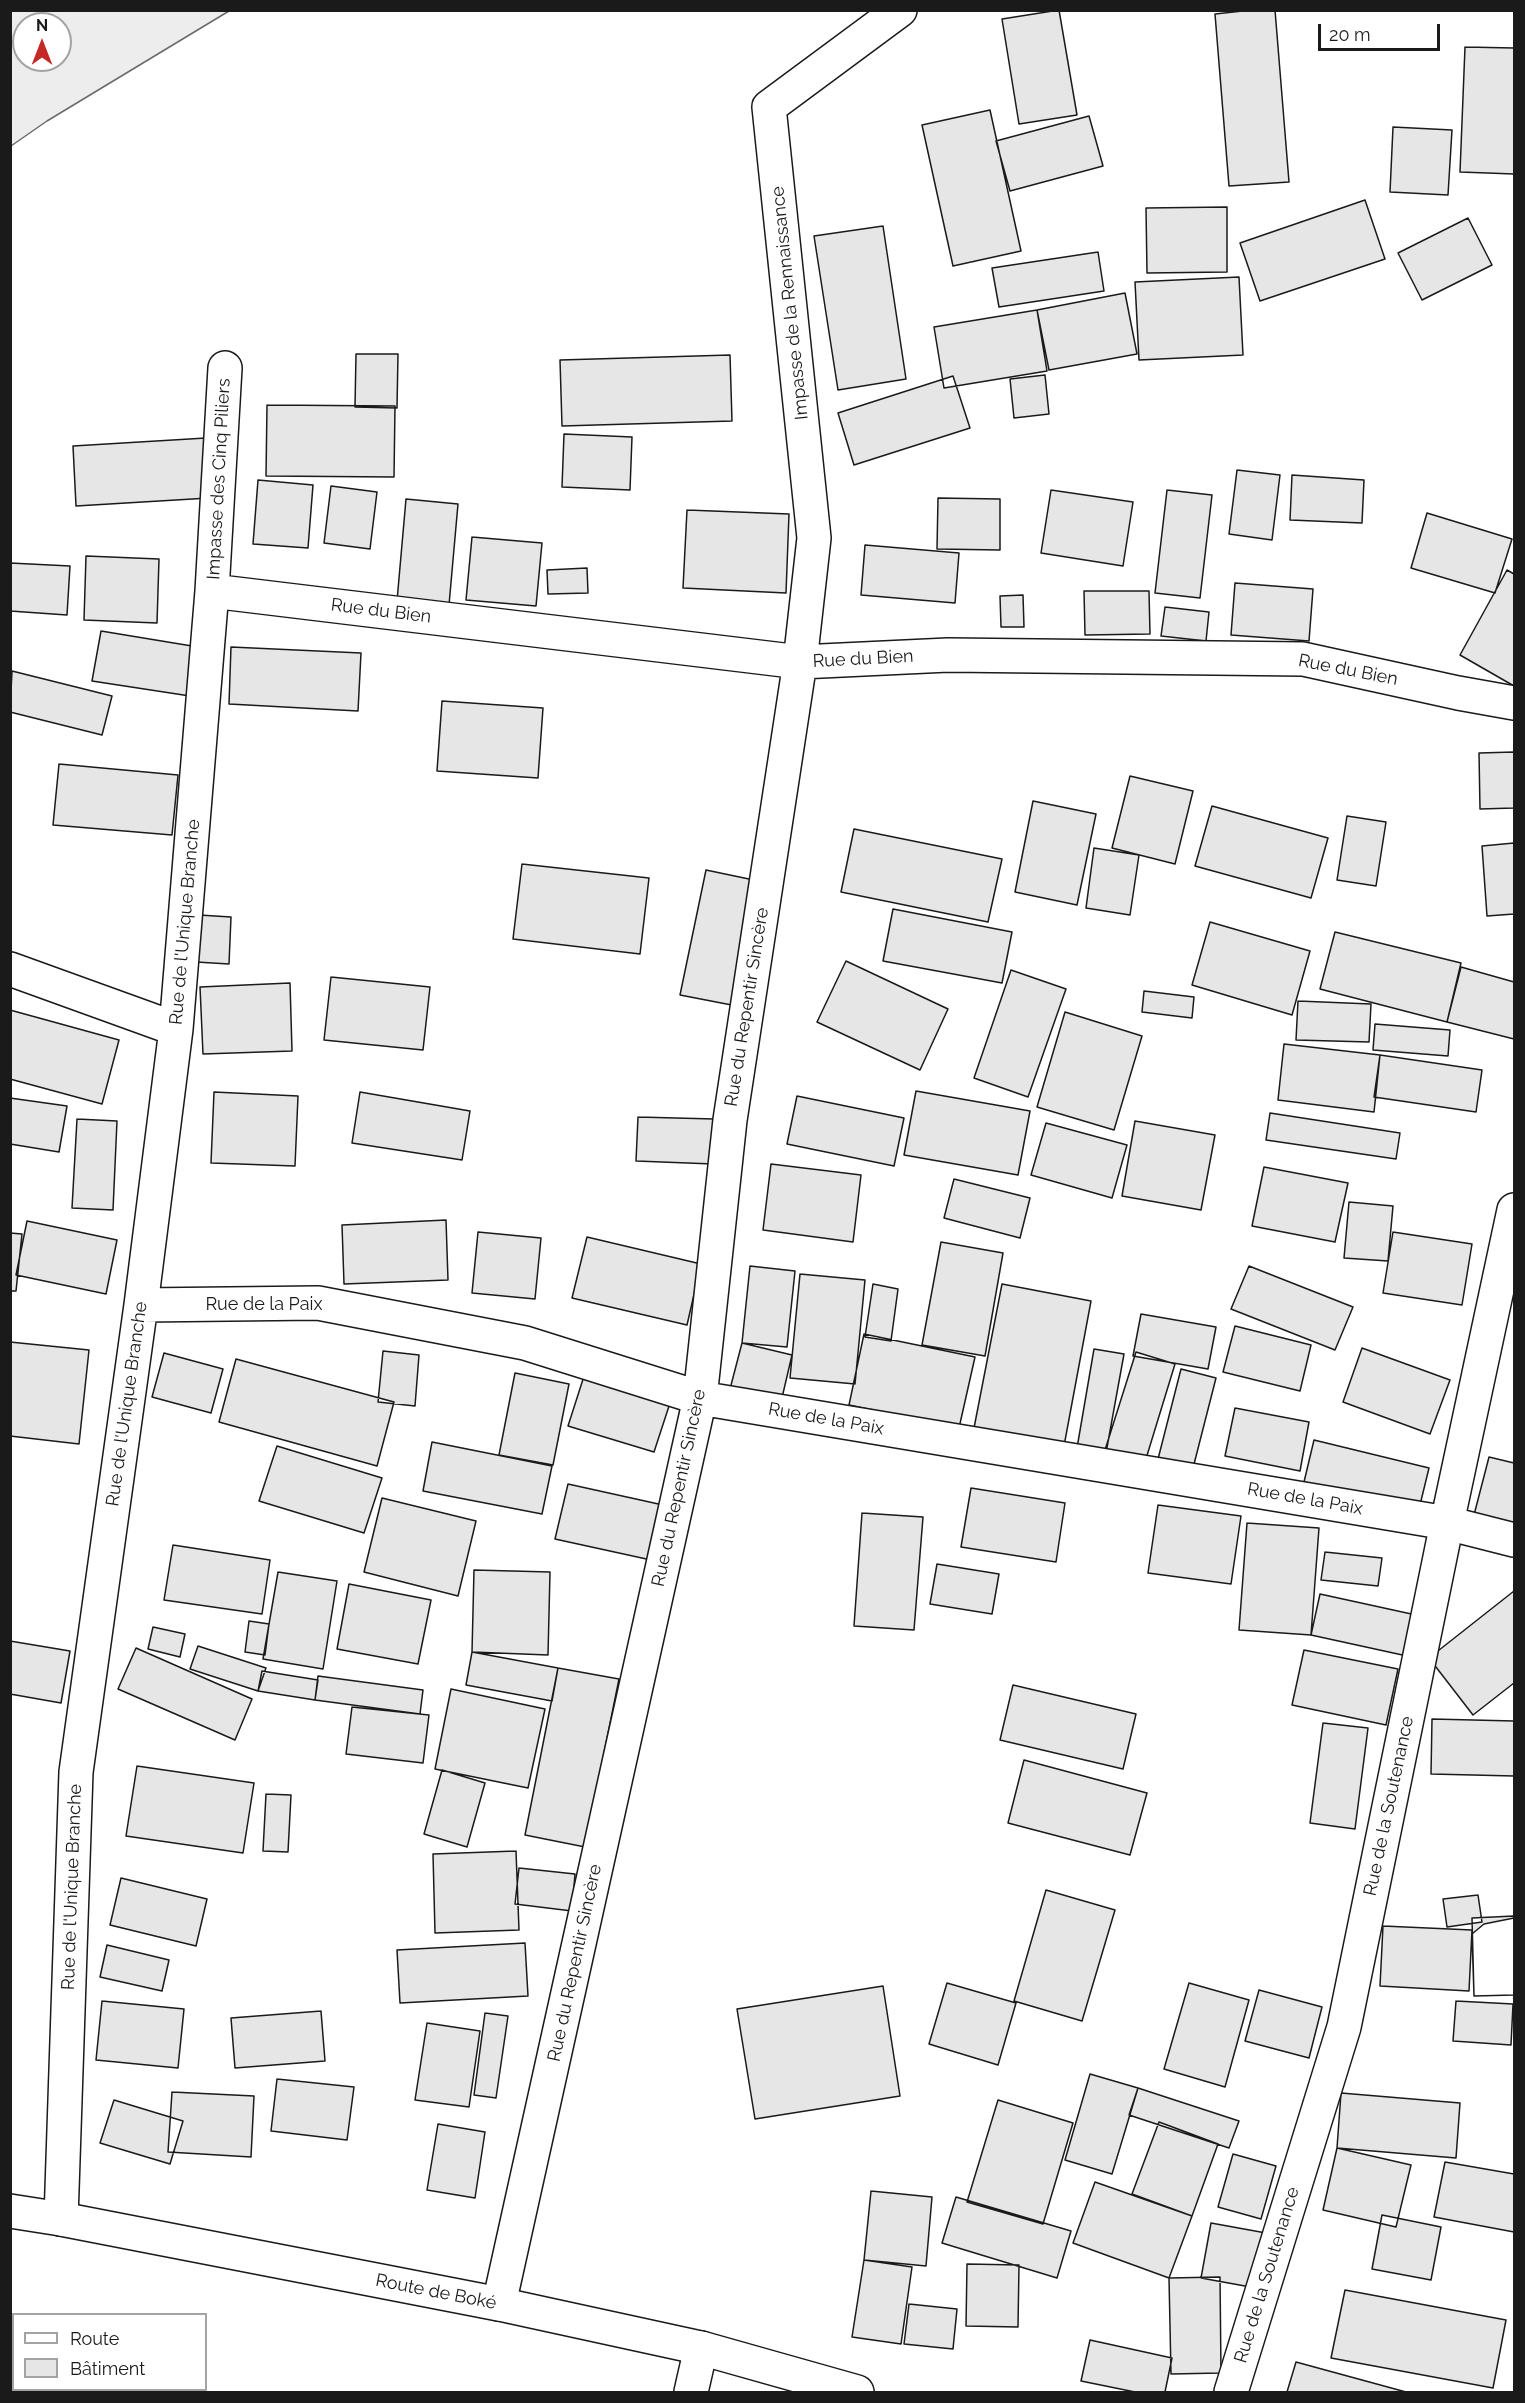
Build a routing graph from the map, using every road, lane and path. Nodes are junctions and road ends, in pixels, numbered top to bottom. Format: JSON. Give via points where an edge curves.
{"nodes":[{"id":1,"x":900,"y":10,"type":"edge"},
{"id":2,"x":225,"y":368,"type":"dead end"},
{"id":3,"x":212,"y":591,"type":"junction"},
{"id":4,"x":800,"y":662,"type":"junction"},
{"id":5,"x":1515,"y":703,"type":"edge"},
{"id":6,"x":10,"y":969,"type":"edge"},
{"id":7,"x":176,"y":1029,"type":"junction"},
{"id":8,"x":1515,"y":1210,"type":"edge"},
{"id":9,"x":141,"y":1305,"type":"junction"},
{"id":10,"x":700,"y":1398,"type":"junction"},
{"id":11,"x":1447,"y":1523,"type":"junction"},
{"id":12,"x":1515,"y":1540,"type":"edge"},
{"id":13,"x":10,"y":2211,"type":"edge"},
{"id":14,"x":61,"y":2219,"type":"junction"},
{"id":15,"x":499,"y":2304,"type":"junction"},
{"id":16,"x":701,"y":2348,"type":"junction"},
{"id":17,"x":691,"y":2392,"type":"edge"},
{"id":18,"x":857,"y":2392,"type":"edge"},
{"id":19,"x":1231,"y":2392,"type":"edge"}],
"edges":[{"from":1,"to":4,"type":"street","name":"Impasse de la Rennaissance","via":[[769,107],[814,538]]},
{"from":2,"to":3,"type":"street","name":"Impasse des Cinq Piliers"},
{"from":3,"to":4,"type":"street","name":"Rue du Bien"},
{"from":3,"to":7,"type":"street","name":"Rue de l'Unique Branche"},
{"from":4,"to":5,"type":"street","name":"Rue du Bien","via":[[948,655],[1303,659]]},
{"from":4,"to":10,"type":"street","name":"Rue du Repentir Sincère","via":[[730,1120]]},
{"from":6,"to":7,"type":"street"},
{"from":7,"to":9,"type":"street","name":"Rue de l'Unique Branche"},
{"from":8,"to":11,"type":"street","name":"Rue de la Soutenance"},
{"from":9,"to":10,"type":"street","name":"Rue de la Paix","via":[[318,1303],[525,1343]]},
{"from":9,"to":14,"type":"street","name":"Rue de l'Unique Branche","via":[[76,1772]]},
{"from":10,"to":11,"type":"street","name":"Rue de la Paix"},
{"from":10,"to":15,"type":"street","name":"Rue du Repentir Sincère"},
{"from":11,"to":12,"type":"street","name":"Rue de la Paix"},
{"from":11,"to":19,"type":"street","name":"Rue de la Soutenance","via":[[1344,2027]]},
{"from":13,"to":14,"type":"street","name":"Route de Boké"},
{"from":14,"to":15,"type":"street","name":"Route de Boké"},
{"from":15,"to":16,"type":"street","name":"Route de Boké"},
{"from":16,"to":17,"type":"street"},
{"from":16,"to":18,"type":"street","name":"Route de Boké"}]}
